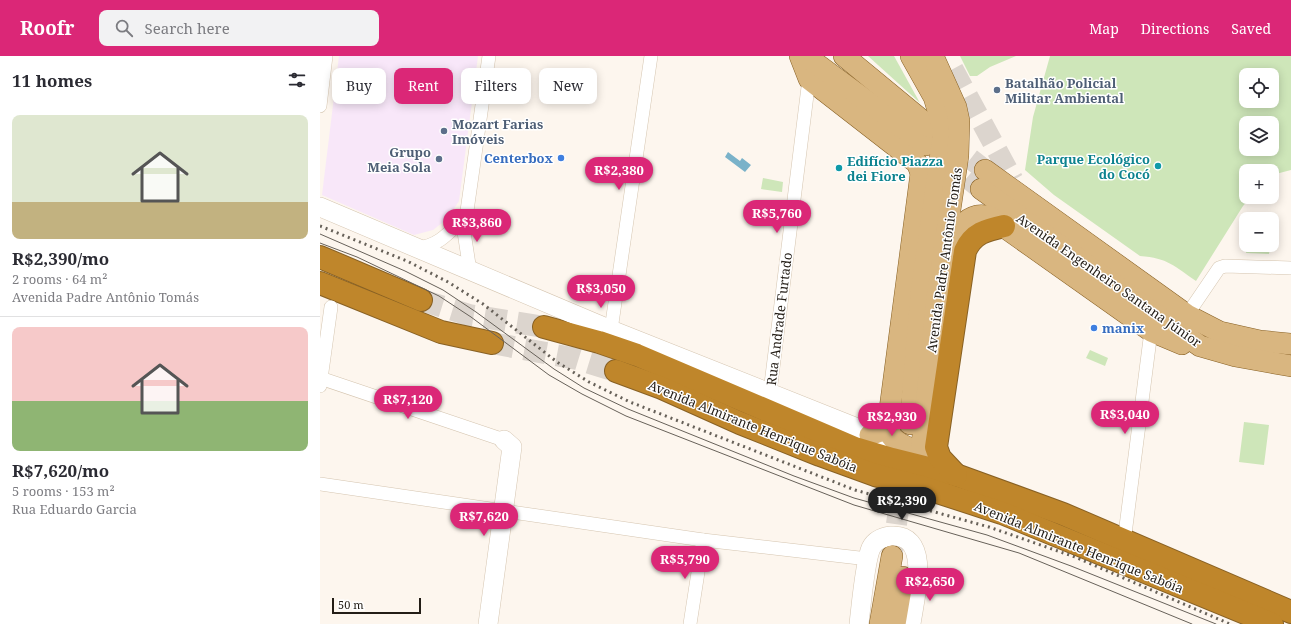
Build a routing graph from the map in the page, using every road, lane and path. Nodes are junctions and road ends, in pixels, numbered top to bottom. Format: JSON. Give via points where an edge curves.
{"nodes":[{"id":1,"x":326,"y":56,"type":"edge"},
{"id":2,"x":489,"y":56,"type":"edge"},
{"id":3,"x":651,"y":56,"type":"edge"},
{"id":4,"x":800,"y":56,"type":"edge"},
{"id":5,"x":806,"y":56,"type":"edge"},
{"id":6,"x":911,"y":56,"type":"edge"},
{"id":7,"x":933,"y":56,"type":"edge"},
{"id":8,"x":848,"y":58,"type":"edge"},
{"id":9,"x":809,"y":79,"type":"junction"},
{"id":10,"x":320,"y":106,"type":"edge"},
{"id":11,"x":921,"y":173,"type":"junction"},
{"id":12,"x":1013,"y":180,"type":"tunnel mouth"},
{"id":13,"x":1026,"y":198,"type":"junction"},
{"id":14,"x":320,"y":207,"type":"edge"},
{"id":15,"x":933,"y":211,"type":"junction"},
{"id":16,"x":466,"y":216,"type":"junction"},
{"id":17,"x":1004,"y":226,"type":"junction"},
{"id":18,"x":930,"y":234,"type":"junction"},
{"id":19,"x":416,"y":248,"type":"junction"},
{"id":20,"x":943,"y":252,"type":"junction"},
{"id":21,"x":320,"y":257,"type":"edge"},
{"id":22,"x":1291,"y":268,"type":"edge"},
{"id":23,"x":470,"y":271,"type":"junction"},
{"id":24,"x":320,"y":283,"type":"edge"},
{"id":25,"x":421,"y":300,"type":"tunnel mouth"},
{"id":26,"x":331,"y":307,"type":"dead end"},
{"id":27,"x":904,"y":308,"type":"junction"},
{"id":28,"x":1187,"y":315,"type":"junction"},
{"id":29,"x":544,"y":327,"type":"tunnel mouth"},
{"id":30,"x":611,"y":330,"type":"junction"},
{"id":31,"x":1151,"y":331,"type":"junction"},
{"id":32,"x":492,"y":343,"type":"tunnel mouth"},
{"id":33,"x":1291,"y":344,"type":"edge"},
{"id":34,"x":1200,"y":346,"type":"junction"},
{"id":35,"x":1291,"y":366,"type":"edge"},
{"id":36,"x":616,"y":371,"type":"tunnel mouth"},
{"id":37,"x":320,"y":381,"type":"edge"},
{"id":38,"x":770,"y":392,"type":"junction"},
{"id":39,"x":890,"y":416,"type":"junction"},
{"id":40,"x":870,"y":435,"type":"junction"},
{"id":41,"x":504,"y":440,"type":"joint"},
{"id":42,"x":923,"y":440,"type":"junction"},
{"id":43,"x":892,"y":460,"type":"junction"},
{"id":44,"x":956,"y":475,"type":"junction"},
{"id":45,"x":320,"y":484,"type":"edge"},
{"id":46,"x":503,"y":512,"type":"junction"},
{"id":47,"x":703,"y":540,"type":"junction"},
{"id":48,"x":1124,"y":542,"type":"junction"},
{"id":49,"x":868,"y":559,"type":"junction"},
{"id":50,"x":1291,"y":612,"type":"edge"},
{"id":51,"x":488,"y":624,"type":"edge"},
{"id":52,"x":690,"y":624,"type":"edge"},
{"id":53,"x":859,"y":624,"type":"edge"},
{"id":54,"x":880,"y":624,"type":"edge"},
{"id":55,"x":895,"y":624,"type":"edge"},
{"id":56,"x":911,"y":624,"type":"edge"},
{"id":57,"x":1272,"y":624,"type":"edge"}],
"edges":[{"from":1,"to":10,"type":"street"},
{"from":2,"to":16,"type":"street"},
{"from":3,"to":30,"type":"street"},
{"from":4,"to":9,"type":"main road"},
{"from":5,"to":8,"type":"main road","via":[[928,136]]},
{"from":6,"to":15,"type":"main road","name":"Avenida Padre Antônio Tomás","via":[[934,97],[944,131]]},
{"from":7,"to":20,"type":"main road","name":"Avenida Padre Antônio Tomás","via":[[952,95],[959,121],[958,156]]},
{"from":9,"to":11,"type":"main road","via":[[912,158]]},
{"from":9,"to":38,"type":"street","name":"Rua Andrade Furtado"},
{"from":11,"to":15,"type":"main road"},
{"from":11,"to":27,"type":"main road"},
{"from":12,"to":13,"type":"main road"},
{"from":13,"to":28,"type":"main road","name":"Avenida Engenheiro Santana Júnior"},
{"from":13,"to":34,"type":"main road","name":"Avenida Engenheiro Santana Júnior","via":[[983,179]]},
{"from":14,"to":19,"type":"main road"},
{"from":15,"to":18,"type":"main road","name":"Avenida Padre Antônio Tomás"},
{"from":16,"to":19,"type":"street","via":[[436,244]]},
{"from":16,"to":23,"type":"street","via":[[464,243]]},
{"from":17,"to":20,"type":"main road","via":[[986,216],[966,220]]},
{"from":17,"to":31,"type":"main road"},
{"from":17,"to":42,"type":"highway","via":[[977,234],[965,251]]},
{"from":18,"to":27,"type":"main road"},
{"from":18,"to":42,"type":"main road","name":"Avenida Padre Antônio Tomás","via":[[920,308]]},
{"from":19,"to":23,"type":"main road"},
{"from":20,"to":42,"type":"main road","name":"Avenida Padre Antônio Tomás"},
{"from":21,"to":25,"type":"highway"},
{"from":22,"to":28,"type":"street","via":[[1219,268]]},
{"from":23,"to":30,"type":"main road"},
{"from":24,"to":32,"type":"highway","via":[[442,332]]},
{"from":26,"to":37,"type":"street"},
{"from":27,"to":39,"type":"main road"},
{"from":28,"to":33,"type":"main road","name":"Avenida Engenheiro Santana Júnior","via":[[1220,332],[1260,341]]},
{"from":29,"to":43,"type":"highway","name":"Avenida Almirante Henrique Sabóia","via":[[637,355],[855,448]]},
{"from":30,"to":38,"type":"main road"},
{"from":31,"to":34,"type":"main road","via":[[1178,343]]},
{"from":31,"to":48,"type":"street"},
{"from":34,"to":35,"type":"main road","name":"Avenida Engenheiro Santana Júnior","via":[[1235,356]]},
{"from":36,"to":57,"type":"highway","name":"Avenida Almirante Henrique Sabóia","via":[[875,475],[1002,513]]},
{"from":37,"to":41,"type":"street"},
{"from":38,"to":40,"type":"main road"},
{"from":39,"to":40,"type":"main road","via":[[883,430]]},
{"from":39,"to":42,"type":"main road","via":[[890,434],[894,441],[924,450],[929,449]]},
{"from":40,"to":43,"type":"main road"},
{"from":41,"to":46,"type":"main road","via":[[512,447]]},
{"from":42,"to":44,"type":"highway","via":[[936,447],[940,458]]},
{"from":43,"to":44,"type":"highway","name":"Avenida Almirante Henrique Sabóia"},
{"from":44,"to":48,"type":"highway","name":"Avenida Almirante Henrique Sabóia","via":[[1064,514]]},
{"from":45,"to":46,"type":"street"},
{"from":46,"to":47,"type":"street"},
{"from":46,"to":51,"type":"main road"},
{"from":47,"to":49,"type":"street"},
{"from":47,"to":52,"type":"street"},
{"from":48,"to":50,"type":"highway","name":"Avenida Almirante Henrique Sabóia"},
{"from":49,"to":53,"type":"main road"},
{"from":49,"to":56,"type":"main road","via":[[872,547],[882,538],[898,536],[915,548],[918,556],[918,576]]},
{"from":54,"to":55,"type":"main road","via":[[899,557]]}]}
